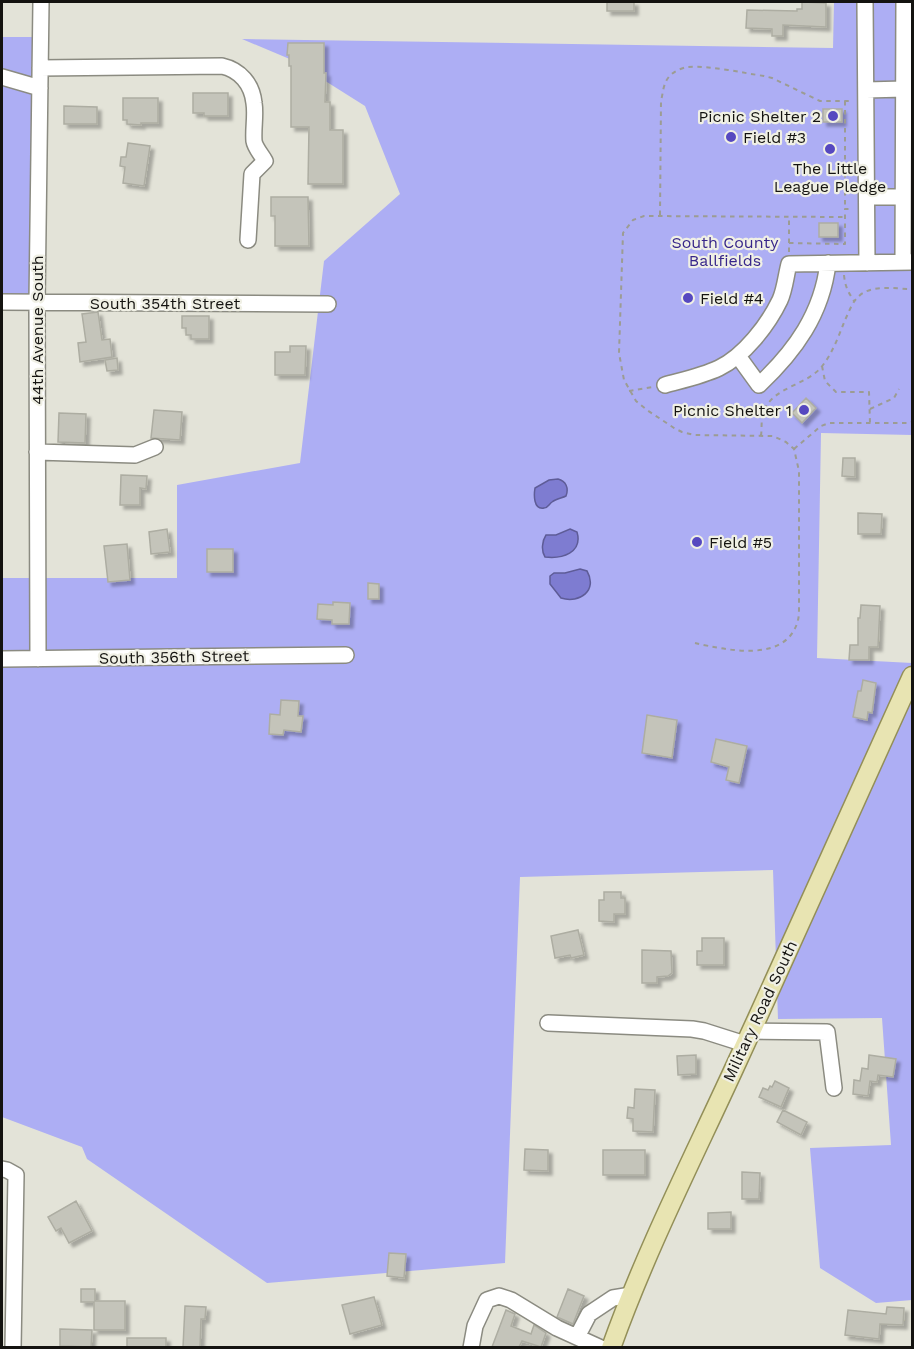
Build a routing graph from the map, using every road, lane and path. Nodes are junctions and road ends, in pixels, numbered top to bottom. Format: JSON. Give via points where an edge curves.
{"nodes":[{"id":1,"x":41,"y":2,"type":"edge"},
{"id":2,"x":865,"y":2,"type":"edge"},
{"id":3,"x":904,"y":2,"type":"edge"},
{"id":4,"x":40,"y":68,"type":"junction"},
{"id":5,"x":2,"y":77,"type":"edge"},
{"id":6,"x":40,"y":88,"type":"junction"},
{"id":7,"x":904,"y":89,"type":"junction"},
{"id":8,"x":866,"y":90,"type":"junction"},
{"id":9,"x":845,"y":101,"type":"junction"},
{"id":10,"x":853,"y":101,"type":"dead end"},
{"id":11,"x":867,"y":197,"type":"junction"},
{"id":12,"x":903,"y":197,"type":"junction"},
{"id":13,"x":845,"y":209,"type":"junction"},
{"id":14,"x":853,"y":209,"type":"dead end"},
{"id":15,"x":660,"y":215,"type":"junction"},
{"id":16,"x":789,"y":216,"type":"junction"},
{"id":17,"x":845,"y":217,"type":"junction"},
{"id":18,"x":248,"y":240,"type":"dead end"},
{"id":19,"x":789,"y":243,"type":"junction"},
{"id":20,"x":908,"y":262,"type":"edge"},
{"id":21,"x":828,"y":263,"type":"junction"},
{"id":22,"x":843,"y":263,"type":"junction"},
{"id":23,"x":867,"y":263,"type":"junction"},
{"id":24,"x":789,"y":264,"type":"junction"},
{"id":25,"x":912,"y":289,"type":"edge"},
{"id":26,"x":854,"y":301,"type":"junction"},
{"id":27,"x":2,"y":302,"type":"edge"},
{"id":28,"x":37,"y":303,"type":"junction"},
{"id":29,"x":328,"y":304,"type":"dead end"},
{"id":30,"x":738,"y":356,"type":"junction"},
{"id":31,"x":822,"y":366,"type":"junction"},
{"id":32,"x":665,"y":385,"type":"joint"},
{"id":33,"x":899,"y":389,"type":"dead end"},
{"id":34,"x":629,"y":391,"type":"junction"},
{"id":35,"x":870,"y":410,"type":"junction"},
{"id":36,"x":912,"y":422,"type":"edge"},
{"id":37,"x":870,"y":423,"type":"junction"},
{"id":38,"x":761,"y":436,"type":"junction"},
{"id":39,"x":155,"y":447,"type":"dead end"},
{"id":40,"x":794,"y":449,"type":"junction"},
{"id":41,"x":37,"y":452,"type":"junction"},
{"id":42,"x":695,"y":643,"type":"dead end"},
{"id":43,"x":346,"y":655,"type":"dead end"},
{"id":44,"x":2,"y":659,"type":"edge"},
{"id":45,"x":38,"y":659,"type":"junction"},
{"id":46,"x":912,"y":676,"type":"edge"},
{"id":47,"x":548,"y":1023,"type":"dead end"},
{"id":48,"x":748,"y":1038,"type":"junction"},
{"id":49,"x":834,"y":1088,"type":"dead end"},
{"id":50,"x":9,"y":1172,"type":"edge"},
{"id":51,"x":8,"y":1214,"type":"edge"},
{"id":52,"x":631,"y":1295,"type":"junction"},
{"id":53,"x":577,"y":1337,"type":"junction"},
{"id":54,"x":13,"y":1347,"type":"edge"},
{"id":55,"x":471,"y":1347,"type":"edge"},
{"id":56,"x":601,"y":1347,"type":"edge"},
{"id":57,"x":611,"y":1347,"type":"edge"}],
"edges":[{"from":1,"to":4,"type":"street","name":"44th Avenue South"},
{"from":2,"to":8,"type":"street"},
{"from":3,"to":7,"type":"street"},
{"from":4,"to":6,"type":"street","name":"44th Avenue South"},
{"from":4,"to":18,"type":"street","via":[[222,66],[238,72],[251,91],[254,143],[265,161],[252,174]]},
{"from":5,"to":6,"type":"street"},
{"from":6,"to":28,"type":"street","name":"44th Avenue South"},
{"from":7,"to":8,"type":"street"},
{"from":7,"to":12,"type":"street"},
{"from":8,"to":11,"type":"street"},
{"from":9,"to":10,"type":"path"},
{"from":9,"to":13,"type":"path"},
{"from":9,"to":15,"type":"path","via":[[820,101],[764,76],[699,67],[676,71],[664,86],[661,101]]},
{"from":11,"to":12,"type":"street"},
{"from":11,"to":23,"type":"street"},
{"from":12,"to":20,"type":"street"},
{"from":13,"to":14,"type":"path"},
{"from":13,"to":17,"type":"path"},
{"from":15,"to":16,"type":"path"},
{"from":15,"to":34,"type":"path","via":[[633,220],[622,238],[620,352]]},
{"from":16,"to":17,"type":"path"},
{"from":16,"to":19,"type":"path"},
{"from":17,"to":19,"type":"path","via":[[845,244]]},
{"from":19,"to":24,"type":"path"},
{"from":20,"to":23,"type":"street"},
{"from":21,"to":22,"type":"street"},
{"from":21,"to":24,"type":"street"},
{"from":21,"to":30,"type":"street","via":[[813,315],[780,365],[759,385]]},
{"from":22,"to":23,"type":"street"},
{"from":22,"to":26,"type":"path","via":[[845,284]]},
{"from":24,"to":30,"type":"street","via":[[780,299]]},
{"from":25,"to":26,"type":"path","via":[[870,290]]},
{"from":26,"to":31,"type":"path"},
{"from":27,"to":28,"type":"street","name":"South 354th Street"},
{"from":28,"to":29,"type":"street","name":"South 354th Street"},
{"from":28,"to":41,"type":"street","name":"44th Avenue South"},
{"from":30,"to":32,"type":"street","via":[[717,369]]},
{"from":31,"to":35,"type":"path","via":[[825,381],[836,392],[870,392]]},
{"from":31,"to":38,"type":"path","via":[[807,380],[771,400],[763,414]]},
{"from":32,"to":34,"type":"path"},
{"from":33,"to":35,"type":"path","via":[[894,398]]},
{"from":34,"to":38,"type":"path","via":[[647,410],[682,432]]},
{"from":35,"to":37,"type":"path"},
{"from":36,"to":37,"type":"path"},
{"from":37,"to":40,"type":"path","via":[[829,423]]},
{"from":38,"to":40,"type":"path","via":[[773,436]]},
{"from":39,"to":41,"type":"street","via":[[135,455]]},
{"from":40,"to":42,"type":"path","via":[[799,471],[799,606],[793,632],[784,642],[766,649],[734,650]]},
{"from":41,"to":45,"type":"street","name":"44th Avenue South"},
{"from":43,"to":45,"type":"street","name":"South 356th Street"},
{"from":44,"to":45,"type":"street","name":"South 356th Street"},
{"from":46,"to":48,"type":"main road","name":"Military Road South"},
{"from":47,"to":48,"type":"street","via":[[692,1029]]},
{"from":48,"to":49,"type":"street","via":[[827,1032]]},
{"from":48,"to":52,"type":"main road","name":"Military Road South"},
{"from":50,"to":51,"type":"street"},
{"from":51,"to":54,"type":"street"},
{"from":52,"to":53,"type":"street","via":[[613,1298],[589,1314]]},
{"from":52,"to":57,"type":"main road","name":"Military Road South"},
{"from":53,"to":55,"type":"street","via":[[499,1296],[487,1300]]},
{"from":53,"to":56,"type":"street"}]}
